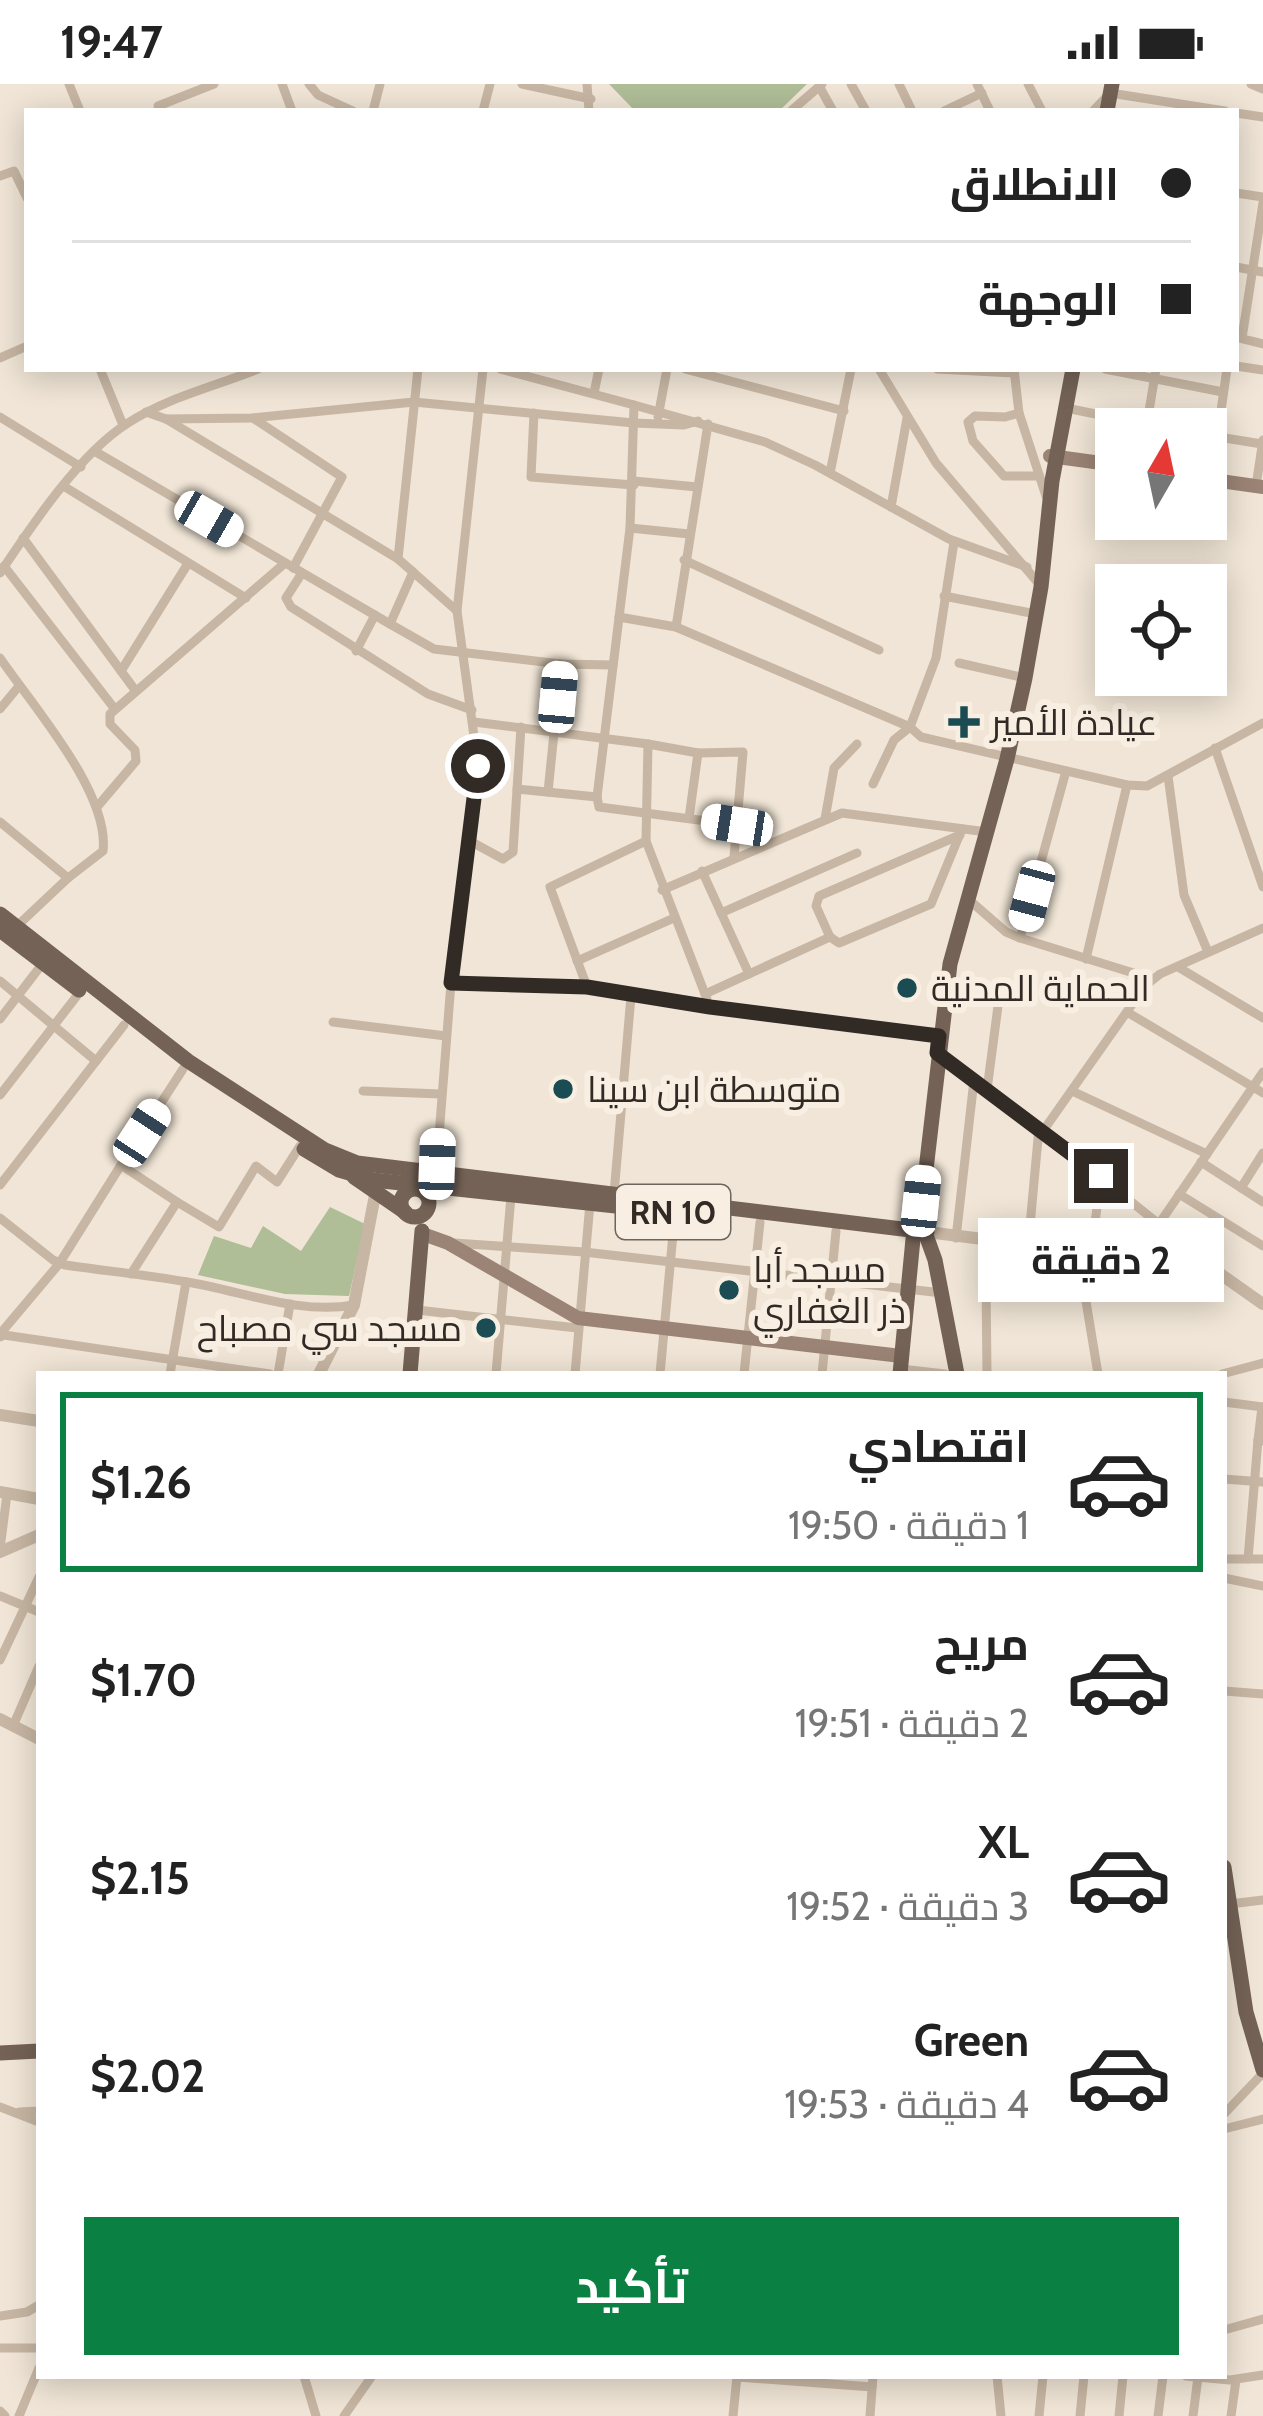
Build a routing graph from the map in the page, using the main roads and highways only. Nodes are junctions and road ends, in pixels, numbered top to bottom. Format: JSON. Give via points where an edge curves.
{"nodes":[{"id":1,"x":1062,"y":372,"type":"edge"},
{"id":2,"x":1072,"y":372,"type":"edge"},
{"id":3,"x":1053,"y":456,"type":"junction"},
{"id":4,"x":1095,"y":462,"type":"edge"},
{"id":5,"x":1227,"y":482,"type":"edge"},
{"id":6,"x":1259,"y":486,"type":"edge"},
{"id":7,"x":5,"y":927,"type":"edge"},
{"id":8,"x":83,"y":988,"type":"junction"},
{"id":9,"x":351,"y":1174,"type":"junction"},
{"id":10,"x":427,"y":1185,"type":"junction"},
{"id":11,"x":675,"y":1208,"type":"junction"},
{"id":12,"x":416,"y":1223,"type":"junction"},
{"id":13,"x":924,"y":1233,"type":"junction"},
{"id":14,"x":901,"y":1366,"type":"edge"},
{"id":15,"x":410,"y":1371,"type":"edge"},
{"id":16,"x":956,"y":1371,"type":"edge"},
{"id":17,"x":1227,"y":1886,"type":"edge"},
{"id":18,"x":36,"y":2051,"type":"edge"},
{"id":19,"x":0,"y":2054,"type":"edge"},
{"id":20,"x":1263,"y":2072,"type":"edge"}],
"edges":[{"from":1,"to":3,"type":"main road"},
{"from":2,"to":3,"type":"main road"},
{"from":3,"to":4,"type":"main road"},
{"from":3,"to":13,"type":"main road","via":[[1025,678],[950,964]]},
{"from":5,"to":6,"type":"main road"},
{"from":7,"to":8,"type":"main road","number":"RN 10"},
{"from":7,"to":8,"type":"main road","number":"RN 10"},
{"from":8,"to":9,"type":"main road","number":"RN 10","via":[[183,1069]]},
{"from":8,"to":10,"type":"main road","number":"RN 10","via":[[325,1150]]},
{"from":9,"to":10,"type":"main road","number":"RN 10"},
{"from":9,"to":12,"type":"main road"},
{"from":10,"to":11,"type":"main road","number":"RN 10"},
{"from":10,"to":11,"type":"main road","number":"RN 10","via":[[614,1195]]},
{"from":10,"to":12,"type":"main road"},
{"from":10,"to":12,"type":"main road","via":[[401,1204]]},
{"from":11,"to":13,"type":"main road","number":"RN 10"},
{"from":11,"to":13,"type":"main road","number":"RN 10","via":[[836,1231]]},
{"from":12,"to":14,"type":"main road","via":[[578,1323],[825,1348]]},
{"from":12,"to":15,"type":"main road"},
{"from":13,"to":14,"type":"main road"},
{"from":13,"to":16,"type":"main road"},
{"from":17,"to":20,"type":"main road"},
{"from":18,"to":19,"type":"main road"}]}
